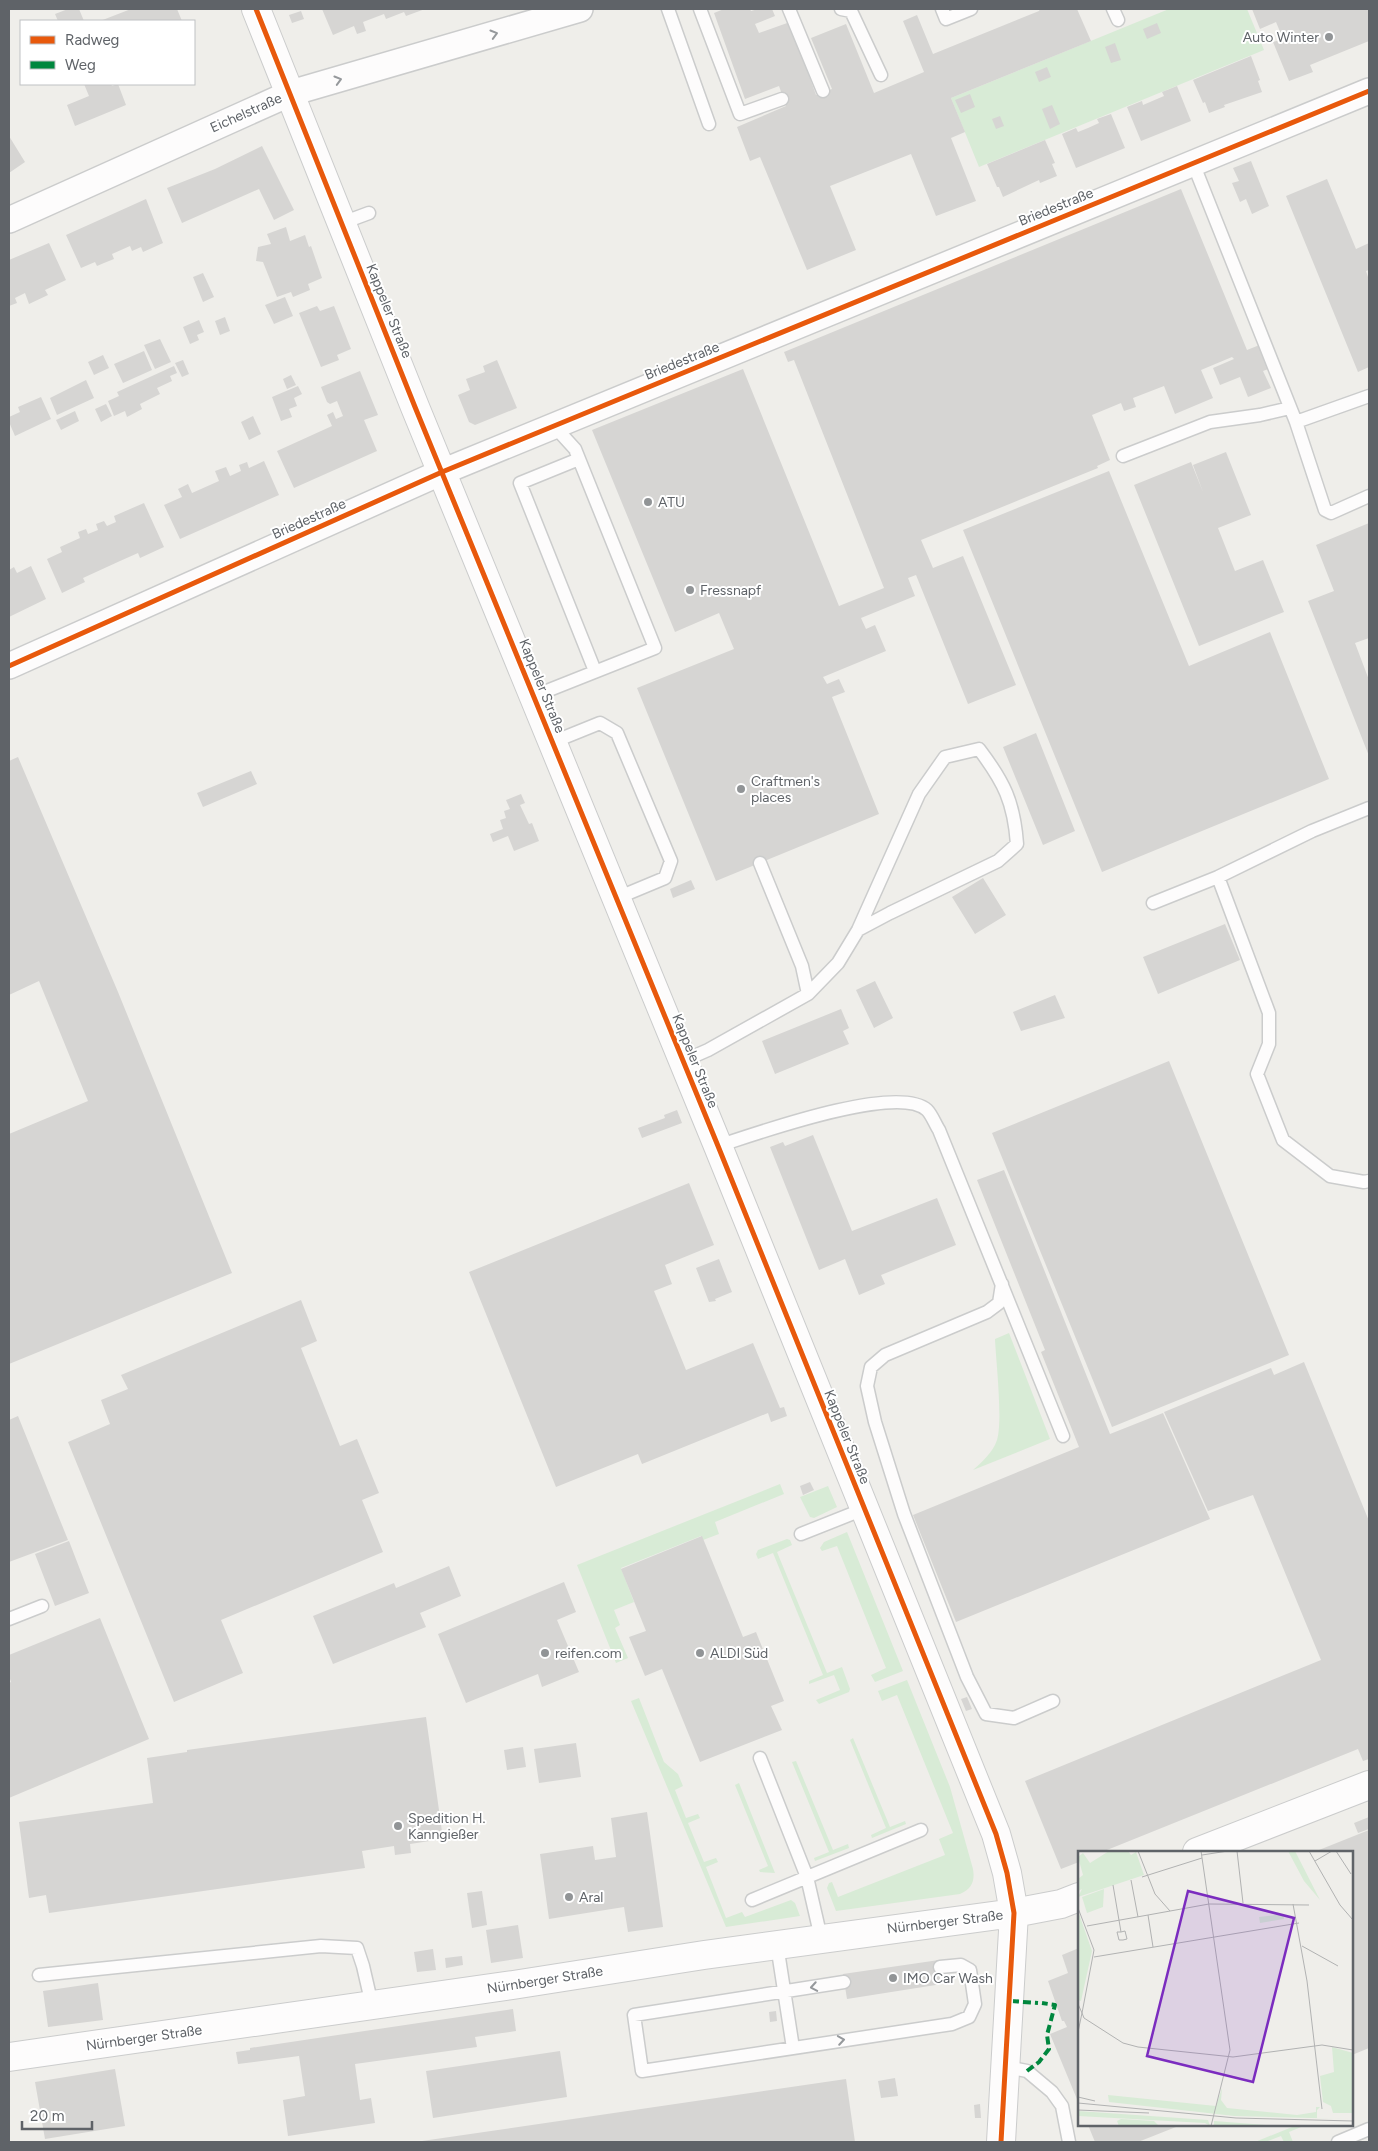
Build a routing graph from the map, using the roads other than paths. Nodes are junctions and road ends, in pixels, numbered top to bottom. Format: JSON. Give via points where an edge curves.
{"nodes":[{"id":1,"x":256,"y":9,"type":"edge"},
{"id":2,"x":579,"y":9,"type":"edge"},
{"id":3,"x":668,"y":9,"type":"edge"},
{"id":4,"x":700,"y":9,"type":"edge"},
{"id":5,"x":790,"y":9,"type":"edge"},
{"id":6,"x":841,"y":9,"type":"edge"},
{"id":7,"x":942,"y":9,"type":"edge"},
{"id":8,"x":971,"y":9,"type":"edge"},
{"id":9,"x":881,"y":75,"type":"dead end"},
{"id":10,"x":823,"y":91,"type":"dead end"},
{"id":11,"x":1369,"y":91,"type":"edge"},
{"id":12,"x":291,"y":93,"type":"junction"},
{"id":13,"x":782,"y":99,"type":"dead end"},
{"id":14,"x":709,"y":124,"type":"dead end"},
{"id":15,"x":1194,"y":163,"type":"junction"},
{"id":16,"x":369,"y":213,"type":"dead end"},
{"id":17,"x":9,"y":220,"type":"edge"},
{"id":18,"x":342,"y":223,"type":"junction"},
{"id":19,"x":1369,"y":396,"type":"edge"},
{"id":20,"x":1290,"y":408,"type":"junction"},
{"id":21,"x":1296,"y":422,"type":"junction"},
{"id":22,"x":554,"y":426,"type":"junction"},
{"id":23,"x":1123,"y":456,"type":"dead end"},
{"id":24,"x":579,"y":459,"type":"junction"},
{"id":25,"x":442,"y":472,"type":"junction"},
{"id":26,"x":1369,"y":496,"type":"edge"},
{"id":27,"x":9,"y":666,"type":"edge"},
{"id":28,"x":596,"y":671,"type":"junction"},
{"id":29,"x":534,"y":696,"type":"junction"},
{"id":30,"x":552,"y":742,"type":"junction"},
{"id":31,"x":1369,"y":808,"type":"edge"},
{"id":32,"x":760,"y":864,"type":"dead end"},
{"id":33,"x":1218,"y":877,"type":"junction"},
{"id":34,"x":617,"y":898,"type":"junction"},
{"id":35,"x":1153,"y":903,"type":"dead end"},
{"id":36,"x":858,"y":930,"type":"junction"},
{"id":37,"x":808,"y":994,"type":"junction"},
{"id":38,"x":683,"y":1061,"type":"junction"},
{"id":39,"x":718,"y":1146,"type":"junction"},
{"id":40,"x":1369,"y":1180,"type":"edge"},
{"id":41,"x":1002,"y":1284,"type":"junction"},
{"id":42,"x":1063,"y":1436,"type":"dead end"},
{"id":43,"x":864,"y":1509,"type":"junction"},
{"id":44,"x":801,"y":1534,"type":"dead end"},
{"id":45,"x":42,"y":1606,"type":"dead end"},
{"id":46,"x":9,"y":1619,"type":"edge"},
{"id":47,"x":1053,"y":1702,"type":"dead end"},
{"id":48,"x":760,"y":1758,"type":"dead end"},
{"id":49,"x":1369,"y":1785,"type":"edge"},
{"id":50,"x":921,"y":1830,"type":"dead end"},
{"id":51,"x":1200,"y":1851,"type":"edge"},
{"id":52,"x":807,"y":1877,"type":"junction"},
{"id":53,"x":1078,"y":1897,"type":"edge"},
{"id":54,"x":752,"y":1900,"type":"dead end"},
{"id":55,"x":1014,"y":1913,"type":"junction"},
{"id":56,"x":821,"y":1938,"type":"junction"},
{"id":57,"x":777,"y":1946,"type":"junction"},
{"id":58,"x":940,"y":1967,"type":"dead end"},
{"id":59,"x":39,"y":1976,"type":"dead end"},
{"id":60,"x":844,"y":1982,"type":"dead end"},
{"id":61,"x":784,"y":1992,"type":"junction"},
{"id":62,"x":372,"y":2005,"type":"junction"},
{"id":63,"x":793,"y":2048,"type":"junction"},
{"id":64,"x":9,"y":2058,"type":"edge"},
{"id":65,"x":1007,"y":2067,"type":"junction"},
{"id":66,"x":1369,"y":2129,"type":"edge"},
{"id":67,"x":1340,"y":2141,"type":"edge"},
{"id":68,"x":1001,"y":2142,"type":"edge"},
{"id":69,"x":1069,"y":2142,"type":"edge"},
{"id":70,"x":1357,"y":2142,"type":"edge"}],
"edges":[{"from":1,"to":12,"type":"street","name":"Kappeler Straße"},
{"from":12,"to":2,"type":"street","name":"Eichelstraße","one_way":true},
{"from":3,"to":14,"type":"lane"},
{"from":4,"to":13,"type":"lane","via":[[740,114]]},
{"from":5,"to":10,"type":"lane"},
{"from":6,"to":9,"type":"lane","via":[[851,11]]},
{"from":7,"to":8,"type":"lane","via":[[946,19]]},
{"from":11,"to":15,"type":"street","name":"Briedestraße"},
{"from":12,"to":17,"type":"street","name":"Eichelstraße"},
{"from":12,"to":18,"type":"street","name":"Kappeler Straße"},
{"from":15,"to":20,"type":"lane"},
{"from":15,"to":22,"type":"street","name":"Briedestraße"},
{"from":16,"to":18,"type":"lane"},
{"from":18,"to":25,"type":"street","name":"Kappeler Straße"},
{"from":19,"to":21,"type":"lane"},
{"from":20,"to":21,"type":"lane"},
{"from":20,"to":23,"type":"lane","via":[[1210,422]]},
{"from":21,"to":26,"type":"lane","via":[[1325,510],[1331,513]]},
{"from":22,"to":24,"type":"lane","via":[[575,449]]},
{"from":22,"to":25,"type":"street","name":"Briedestraße"},
{"from":24,"to":28,"type":"lane","via":[[520,483]]},
{"from":24,"to":28,"type":"lane","via":[[655,648]]},
{"from":25,"to":27,"type":"street","name":"Briedestraße"},
{"from":25,"to":29,"type":"street","name":"Kappeler Straße"},
{"from":28,"to":29,"type":"lane"},
{"from":29,"to":30,"type":"street","name":"Kappeler Straße"},
{"from":30,"to":34,"type":"street","name":"Kappeler Straße"},
{"from":30,"to":34,"type":"lane","via":[[600,723],[618,733],[671,861],[665,878]]},
{"from":31,"to":33,"type":"lane","via":[[1312,831]]},
{"from":32,"to":37,"type":"lane","via":[[802,966]]},
{"from":33,"to":35,"type":"lane"},
{"from":33,"to":40,"type":"lane","via":[[1269,1013],[1269,1044],[1257,1074],[1283,1140],[1330,1176]]},
{"from":34,"to":38,"type":"street","name":"Kappeler Straße"},
{"from":36,"to":36,"type":"lane","via":[[919,794],[944,757],[980,749],[1000,777],[1015,816],[1016,844],[998,861]]},
{"from":36,"to":37,"type":"lane","via":[[838,963]]},
{"from":37,"to":38,"type":"lane"},
{"from":38,"to":39,"type":"street","name":"Kappeler Straße"},
{"from":39,"to":41,"type":"lane","via":[[848,1107],[902,1101],[926,1109],[939,1130]]},
{"from":39,"to":43,"type":"street","name":"Kappeler Straße"},
{"from":41,"to":42,"type":"lane"},
{"from":41,"to":47,"type":"lane","via":[[998,1303],[987,1312],[885,1355],[871,1368],[867,1386],[904,1514],[967,1677],[986,1714],[1014,1718]]},
{"from":43,"to":44,"type":"lane"},
{"from":43,"to":55,"type":"street","name":"Kappeler Straße","via":[[996,1834]]},
{"from":45,"to":46,"type":"lane"},
{"from":48,"to":52,"type":"lane"},
{"from":49,"to":51,"type":"street"},
{"from":50,"to":52,"type":"lane"},
{"from":52,"to":54,"type":"lane"},
{"from":52,"to":56,"type":"lane"},
{"from":53,"to":55,"type":"street","name":"Nürnberger Straße"},
{"from":55,"to":56,"type":"street","name":"Nürnberger Straße"},
{"from":55,"to":65,"type":"street","name":"Kappeler Straße"},
{"from":56,"to":57,"type":"street","name":"Nürnberger Straße"},
{"from":57,"to":61,"type":"lane"},
{"from":57,"to":62,"type":"street","name":"Nürnberger Straße"},
{"from":63,"to":58,"type":"lane","one_way":true,"via":[[952,2024],[969,2017],[975,2004],[970,1970],[960,1965]]},
{"from":59,"to":62,"type":"lane","via":[[321,1946],[357,1948]]},
{"from":60,"to":61,"type":"lane","one_way":true},
{"from":61,"to":63,"type":"lane"},
{"from":61,"to":63,"type":"lane","via":[[634,2015],[642,2071]]},
{"from":62,"to":64,"type":"street","name":"Nürnberger Straße"},
{"from":65,"to":68,"type":"street","name":"Kappeler Straße"},
{"from":65,"to":69,"type":"lane","via":[[1027,2071],[1052,2092],[1062,2106]]},
{"from":66,"to":67,"type":"lane"},
{"from":67,"to":70,"type":"lane"}]}
